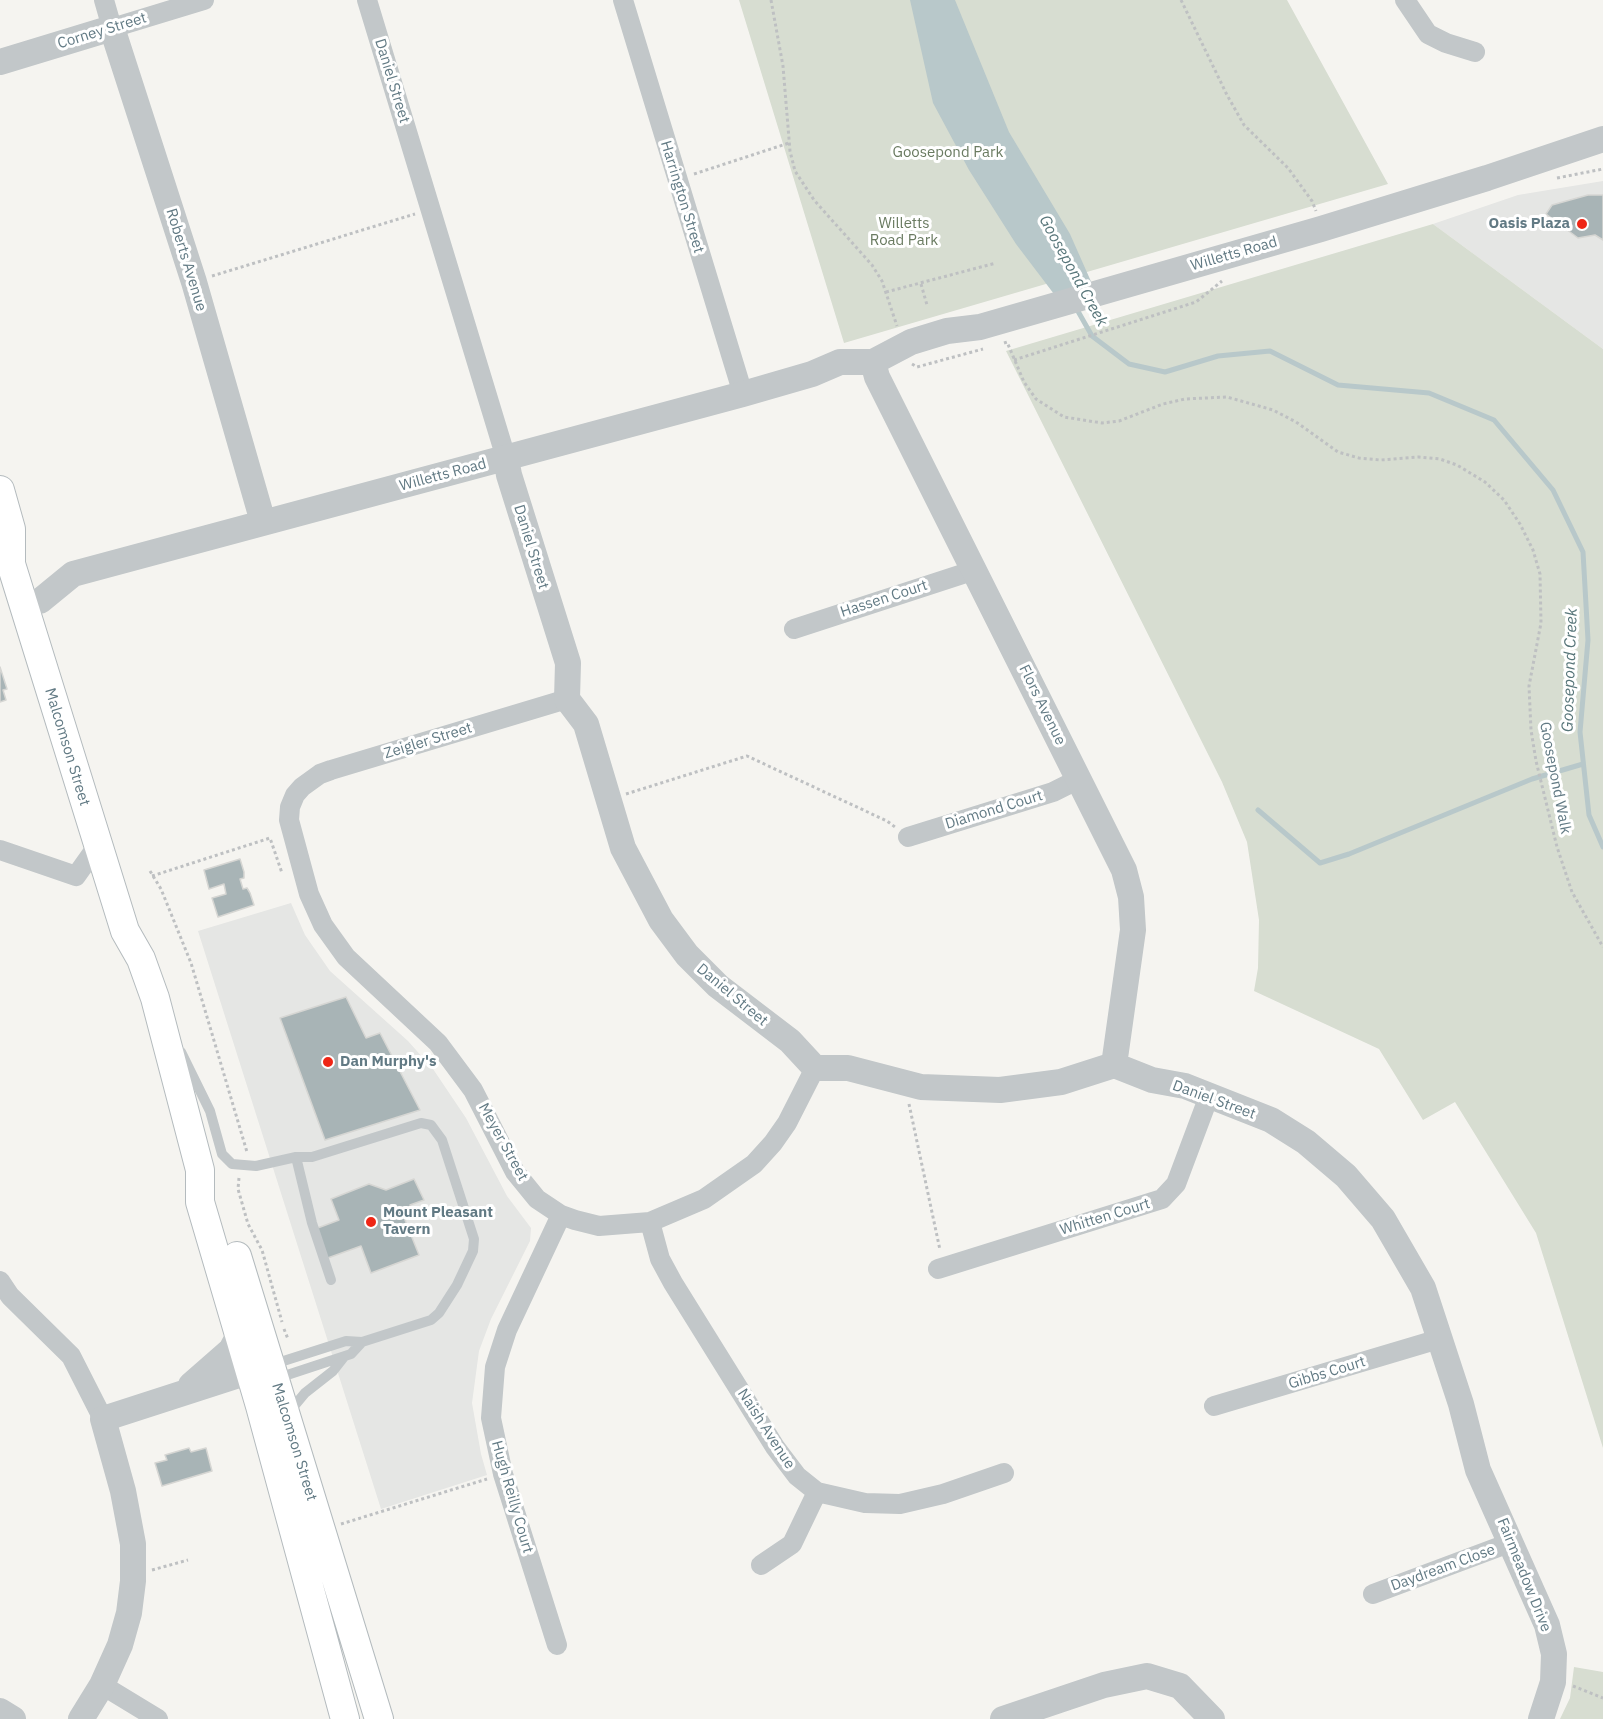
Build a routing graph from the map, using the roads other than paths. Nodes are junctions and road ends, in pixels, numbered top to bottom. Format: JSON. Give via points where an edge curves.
{"nodes":[{"id":1,"x":104,"y":0,"type":"edge"},
{"id":2,"x":204,"y":0,"type":"edge"},
{"id":3,"x":367,"y":0,"type":"edge"},
{"id":4,"x":623,"y":0,"type":"edge"},
{"id":5,"x":1405,"y":0,"type":"edge"},
{"id":6,"x":112,"y":28,"type":"junction"},
{"id":7,"x":1475,"y":52,"type":"dead end"},
{"id":8,"x":0,"y":62,"type":"edge"},
{"id":9,"x":1600,"y":142,"type":"edge"},
{"id":10,"x":875,"y":369,"type":"junction"},
{"id":11,"x":743,"y":394,"type":"junction"},
{"id":12,"x":506,"y":458,"type":"junction"},
{"id":13,"x":0,"y":490,"type":"edge"},
{"id":14,"x":263,"y":522,"type":"junction"},
{"id":15,"x":5,"y":531,"type":"edge"},
{"id":16,"x":975,"y":570,"type":"junction"},
{"id":17,"x":40,"y":602,"type":"junction"},
{"id":18,"x":794,"y":629,"type":"dead end"},
{"id":19,"x":567,"y":699,"type":"junction"},
{"id":20,"x":1078,"y":779,"type":"junction"},
{"id":21,"x":295,"y":795,"type":"joint"},
{"id":22,"x":908,"y":837,"type":"road end"},
{"id":23,"x":98,"y":845,"type":"junction"},
{"id":24,"x":0,"y":850,"type":"edge"},
{"id":25,"x":141,"y":959,"type":"junction"},
{"id":26,"x":155,"y":998,"type":"junction"},
{"id":27,"x":1114,"y":1065,"type":"junction"},
{"id":28,"x":815,"y":1068,"type":"junction"},
{"id":29,"x":1209,"y":1096,"type":"junction"},
{"id":30,"x":296,"y":1157,"type":"junction"},
{"id":31,"x":200,"y":1170,"type":"junction"},
{"id":32,"x":561,"y":1215,"type":"junction"},
{"id":33,"x":650,"y":1222,"type":"junction"},
{"id":34,"x":938,"y":1269,"type":"road end"},
{"id":35,"x":331,"y":1280,"type":"dead end"},
{"id":36,"x":0,"y":1281,"type":"edge"},
{"id":37,"x":239,"y":1335,"type":"junction"},
{"id":38,"x":1439,"y":1340,"type":"junction"},
{"id":39,"x":362,"y":1342,"type":"junction"},
{"id":40,"x":344,"y":1356,"type":"junction"},
{"id":41,"x":262,"y":1376,"type":"junction"},
{"id":42,"x":179,"y":1394,"type":"junction"},
{"id":43,"x":1214,"y":1406,"type":"dead end"},
{"id":44,"x":286,"y":1416,"type":"junction"},
{"id":45,"x":105,"y":1427,"type":"junction"},
{"id":46,"x":1478,"y":1470,"type":"joint"},
{"id":47,"x":1004,"y":1473,"type":"dead end"},
{"id":48,"x":817,"y":1492,"type":"junction"},
{"id":49,"x":1512,"y":1542,"type":"junction"},
{"id":50,"x":761,"y":1565,"type":"dead end"},
{"id":51,"x":1373,"y":1594,"type":"dead end"},
{"id":52,"x":556,"y":1645,"type":"dead end"},
{"id":53,"x":102,"y":1685,"type":"junction"},
{"id":54,"x":0,"y":1711,"type":"edge"},
{"id":55,"x":13,"y":1719,"type":"edge"},
{"id":56,"x":81,"y":1719,"type":"edge"},
{"id":57,"x":158,"y":1719,"type":"edge"},
{"id":58,"x":345,"y":1719,"type":"edge"},
{"id":59,"x":379,"y":1719,"type":"edge"},
{"id":60,"x":1003,"y":1719,"type":"edge"},
{"id":61,"x":1212,"y":1719,"type":"edge"},
{"id":62,"x":1541,"y":1719,"type":"edge"}],
"edges":[{"from":1,"to":6,"type":"street","name":"Roberts Avenue"},
{"from":2,"to":6,"type":"street","name":"Corney Street"},
{"from":3,"to":12,"type":"street","name":"Daniel Street"},
{"from":4,"to":11,"type":"street","name":"Harrington Street"},
{"from":5,"to":7,"type":"street","via":[[1428,34]]},
{"from":6,"to":8,"type":"street","name":"Corney Street"},
{"from":6,"to":14,"type":"street","name":"Roberts Avenue","via":[[194,282]]},
{"from":9,"to":10,"type":"street","name":"Willetts Road","via":[[1051,307],[987,340],[952,342],[913,357],[888,374]]},
{"from":10,"to":11,"type":"street","name":"Willetts Road","via":[[812,374]]},
{"from":10,"to":16,"type":"street","name":"Flors Avenue"},
{"from":11,"to":12,"type":"street","name":"Willetts Road"},
{"from":12,"to":14,"type":"street","name":"Willetts Road"},
{"from":12,"to":19,"type":"street","name":"Daniel Street","via":[[568,663]]},
{"from":13,"to":15,"type":"main road","name":"Malcomson Street"},
{"from":14,"to":17,"type":"street","name":"Willetts Road","via":[[73,574]]},
{"from":15,"to":17,"type":"main road","name":"Malcomson Street","via":[[26,555]]},
{"from":15,"to":23,"type":"main road","name":"Malcomson Street","via":[[11,564]]},
{"from":16,"to":18,"type":"street","name":"Hassen Court"},
{"from":16,"to":20,"type":"street","name":"Flors Avenue"},
{"from":17,"to":25,"type":"main road","name":"Malcomson Street","via":[[136,924]]},
{"from":19,"to":21,"type":"street","name":"Zeigler Street","via":[[320,774]]},
{"from":19,"to":28,"type":"street","name":"Daniel Street","via":[[586,724],[623,848],[661,920],[687,955],[718,986],[790,1041]]},
{"from":20,"to":22,"type":"street","name":"Diamond Court","via":[[1053,792]]},
{"from":20,"to":27,"type":"street","name":"Flors Avenue","via":[[1124,870],[1131,897],[1129,970]]},
{"from":21,"to":32,"type":"street","name":"Meyer Street","via":[[290,807],[294,842],[323,925],[346,957],[438,1043],[473,1090],[515,1172],[537,1199]]},
{"from":23,"to":24,"type":"street","via":[[76,876]]},
{"from":23,"to":25,"type":"main road","name":"Malcomson Street","via":[[125,931]]},
{"from":25,"to":26,"type":"main road","name":"Malcomson Street"},
{"from":26,"to":30,"type":"lane","via":[[210,1111],[222,1155],[232,1164],[245,1167]]},
{"from":26,"to":31,"type":"main road","name":"Malcomson Street"},
{"from":27,"to":28,"type":"street","via":[[1061,1082],[1000,1090],[910,1084],[848,1068]]},
{"from":27,"to":29,"type":"street","name":"Daniel Street"},
{"from":28,"to":33,"type":"street","name":"Meyer Street","via":[[788,1123],[754,1164],[704,1199]]},
{"from":29,"to":34,"type":"street","name":"Whitten Court","via":[[1176,1184],[1161,1199]]},
{"from":29,"to":38,"type":"street","name":"Daniel Street","via":[[1271,1120],[1306,1142],[1346,1176],[1400,1245],[1423,1288]]},
{"from":30,"to":35,"type":"lane"},
{"from":30,"to":39,"type":"lane","via":[[312,1157],[421,1123],[430,1125],[442,1140],[474,1239],[473,1251],[457,1285],[431,1320]]},
{"from":31,"to":37,"type":"main road","name":"Malcomson Street","via":[[200,1202]]},
{"from":31,"to":41,"type":"main road","name":"Malcomson Street","via":[[218,1195]]},
{"from":32,"to":33,"type":"street","name":"Meyer Street","via":[[599,1226]]},
{"from":32,"to":52,"type":"street","name":"Hugh Reilly Court","via":[[507,1330],[495,1367],[491,1418],[502,1474]]},
{"from":33,"to":48,"type":"street","name":"Naish Avenue","via":[[660,1259],[679,1292],[775,1447],[797,1476]]},
{"from":36,"to":45,"type":"street","via":[[10,1296],[71,1356]]},
{"from":37,"to":41,"type":"main road","name":"Malcomson Street"},
{"from":37,"to":42,"type":"street","via":[[223,1359]]},
{"from":38,"to":43,"type":"street","name":"Gibbs Court"},
{"from":38,"to":46,"type":"street","name":"Daniel Street"},
{"from":39,"to":40,"type":"lane"},
{"from":39,"to":41,"type":"lane","via":[[346,1341]]},
{"from":40,"to":41,"type":"lane"},
{"from":40,"to":44,"type":"lane"},
{"from":41,"to":42,"type":"street"},
{"from":41,"to":44,"type":"main road","name":"Malcomson Street"},
{"from":41,"to":45,"type":"street"},
{"from":41,"to":58,"type":"main road","name":"Malcomson Street"},
{"from":42,"to":45,"type":"street"},
{"from":44,"to":59,"type":"main road","name":"Malcomson Street"},
{"from":45,"to":53,"type":"street","via":[[123,1491],[133,1544],[133,1572],[129,1613]]},
{"from":46,"to":49,"type":"street","name":"Fairmeadow Drive"},
{"from":47,"to":48,"type":"street","name":"Naish Avenue","via":[[900,1504],[865,1503]]},
{"from":48,"to":50,"type":"street","via":[[792,1544]]},
{"from":49,"to":51,"type":"street","name":"Daydream Close"},
{"from":49,"to":62,"type":"street","name":"Fairmeadow Drive","via":[[1547,1625],[1554,1654],[1553,1682]]},
{"from":53,"to":56,"type":"street"},
{"from":53,"to":57,"type":"street"},
{"from":54,"to":55,"type":"street"},
{"from":60,"to":61,"type":"street","via":[[1104,1685],[1147,1676],[1180,1686]]}]}
